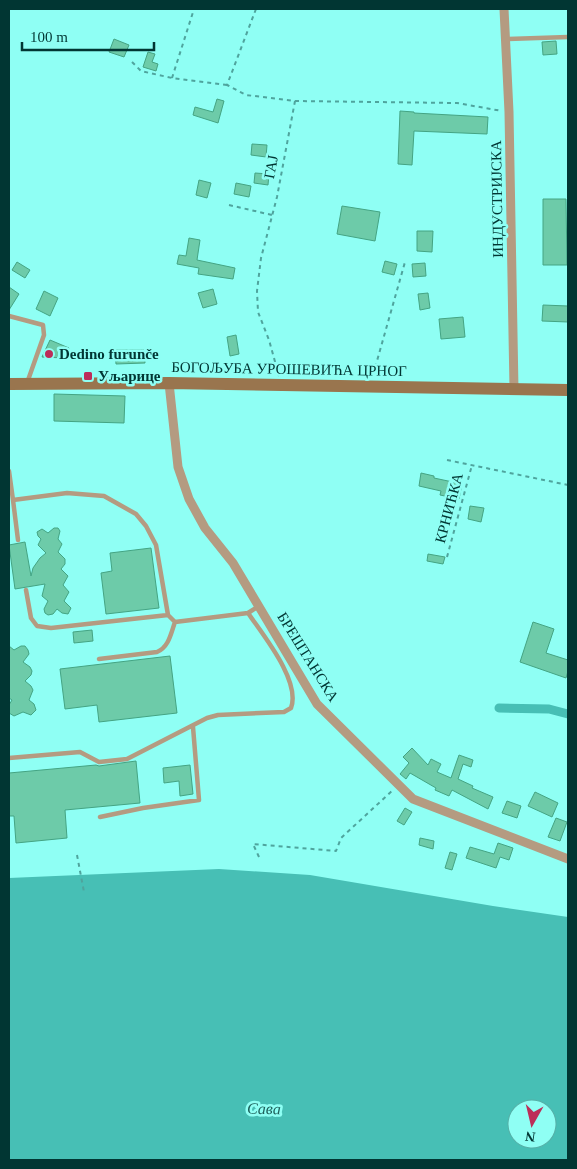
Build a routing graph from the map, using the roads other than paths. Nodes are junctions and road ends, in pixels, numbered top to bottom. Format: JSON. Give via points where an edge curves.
{"nodes":[{"id":1,"x":504,"y":9,"type":"edge"},
{"id":2,"x":568,"y":37,"type":"edge"},
{"id":3,"x":506,"y":39,"type":"junction"},
{"id":4,"x":9,"y":316,"type":"edge"},
{"id":5,"x":9,"y":384,"type":"edge"},
{"id":6,"x":26,"y":384,"type":"junction"},
{"id":7,"x":169,"y":384,"type":"junction"},
{"id":8,"x":514,"y":389,"type":"junction"},
{"id":9,"x":568,"y":390,"type":"edge"},
{"id":10,"x":9,"y":472,"type":"edge"},
{"id":11,"x":12,"y":500,"type":"junction"},
{"id":12,"x":18,"y":540,"type":"dead end"},
{"id":13,"x":26,"y":590,"type":"dead end"},
{"id":14,"x":259,"y":606,"type":"junction"},
{"id":15,"x":248,"y":613,"type":"junction"},
{"id":16,"x":168,"y":615,"type":"junction"},
{"id":17,"x":175,"y":622,"type":"junction"},
{"id":18,"x":99,"y":659,"type":"dead end"},
{"id":19,"x":193,"y":727,"type":"junction"},
{"id":20,"x":9,"y":758,"type":"edge"},
{"id":21,"x":100,"y":817,"type":"dead end"},
{"id":22,"x":568,"y":859,"type":"edge"}],
"edges":[{"from":1,"to":3,"type":"street","name":"ИНДУСТРИЈСКА"},
{"from":2,"to":3,"type":"lane"},
{"from":3,"to":8,"type":"street","name":"ИНДУСТРИЈСКА"},
{"from":4,"to":6,"type":"lane","via":[[43,325],[44,335]]},
{"from":5,"to":6,"type":"street","name":"БОГОЉУБА УРОШЕВИЋА ЦРНОГ"},
{"from":6,"to":7,"type":"street","name":"БОГОЉУБА УРОШЕВИЋА ЦРНОГ"},
{"from":7,"to":8,"type":"street","name":"БОГОЉУБА УРОШЕВИЋА ЦРНОГ"},
{"from":7,"to":14,"type":"street","name":"БРЕШТАНСКА","via":[[178,467],[189,499]]},
{"from":8,"to":9,"type":"street","name":"БОГОЉУБА УРОШЕВИЋА ЦРНОГ"},
{"from":10,"to":11,"type":"lane"},
{"from":11,"to":12,"type":"lane"},
{"from":11,"to":16,"type":"lane","via":[[67,493],[104,496],[136,514],[156,545]]},
{"from":13,"to":16,"type":"lane","via":[[31,618],[37,626],[50,628]]},
{"from":14,"to":15,"type":"lane"},
{"from":14,"to":22,"type":"street","name":"БРЕШТАНСКА","via":[[317,704],[413,799]]},
{"from":15,"to":17,"type":"lane"},
{"from":15,"to":19,"type":"lane","via":[[289,679],[293,702],[284,712],[218,715]]},
{"from":16,"to":17,"type":"lane"},
{"from":17,"to":18,"type":"lane","via":[[163,650]]},
{"from":19,"to":20,"type":"lane","via":[[127,760],[99,762],[80,752]]},
{"from":19,"to":21,"type":"lane","via":[[199,800]]}]}
